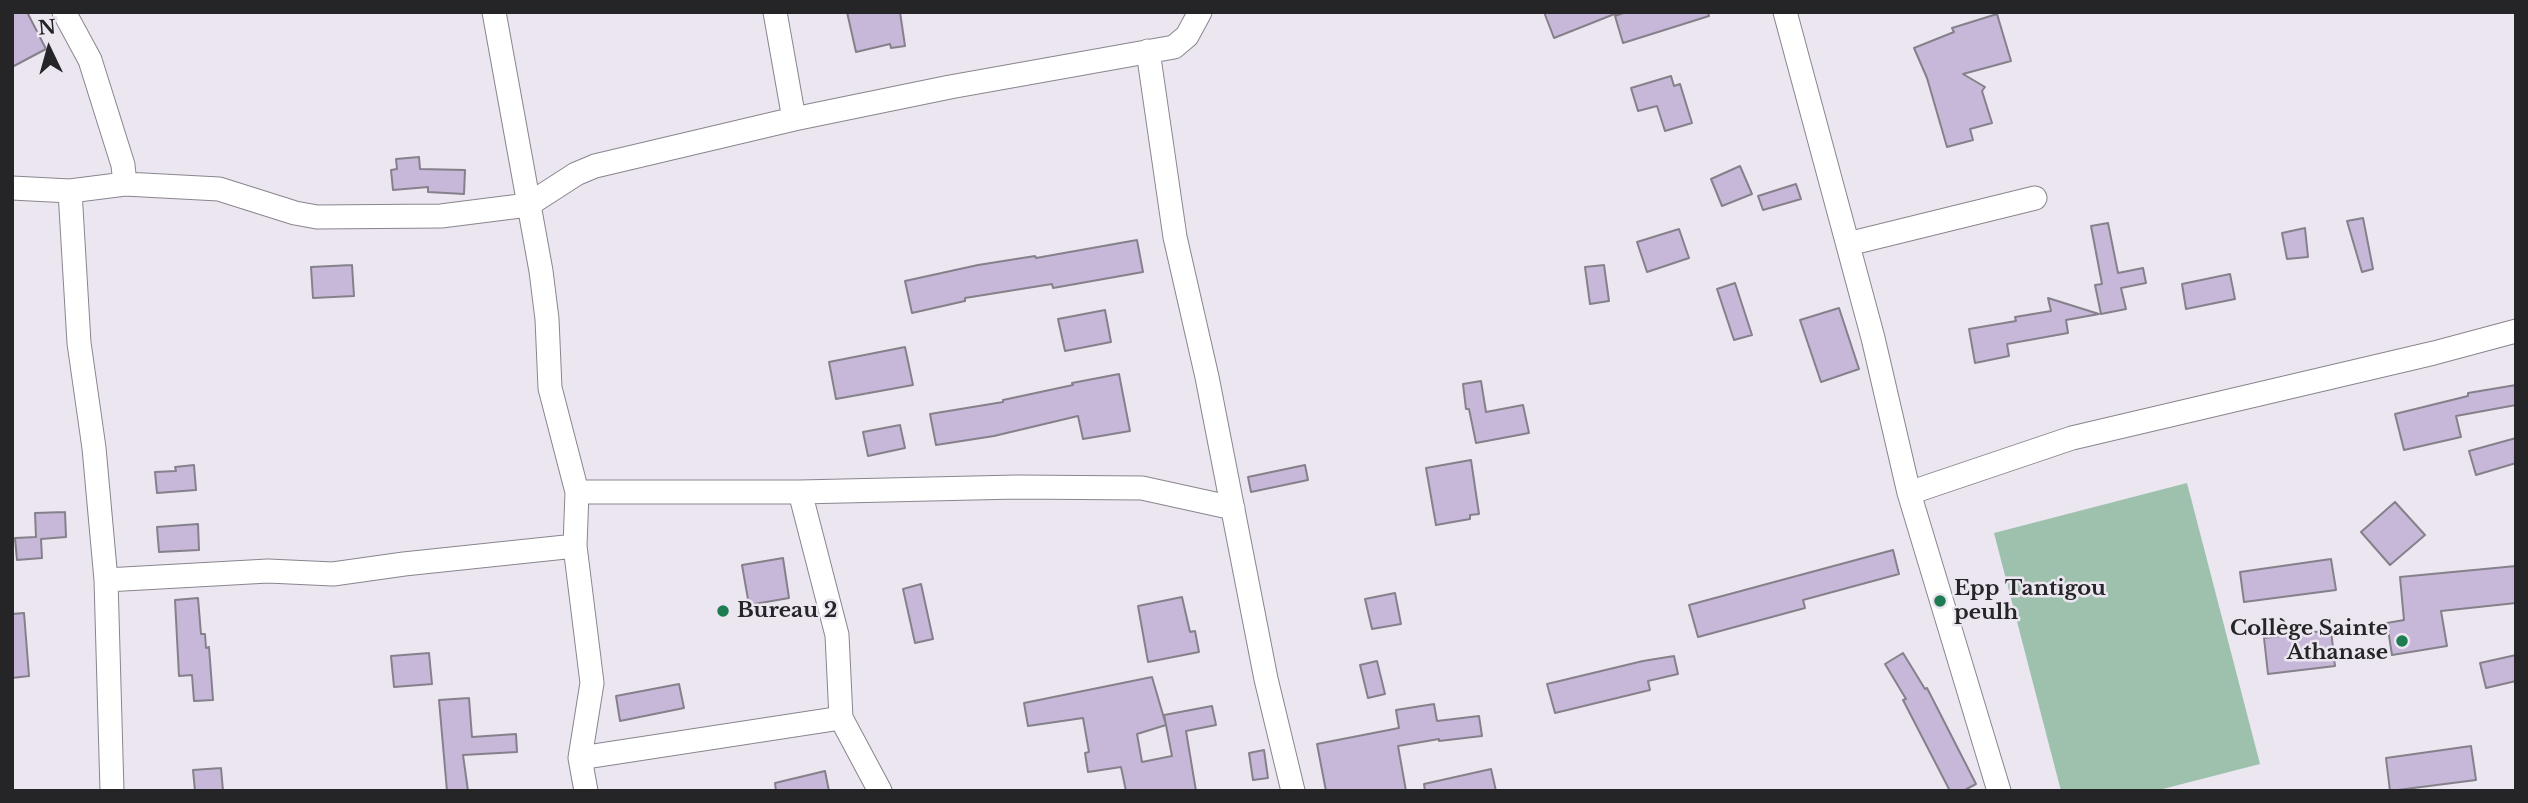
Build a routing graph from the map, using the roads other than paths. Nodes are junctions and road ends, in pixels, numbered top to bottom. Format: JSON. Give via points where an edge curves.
{"nodes":[{"id":1,"x":64,"y":12,"type":"edge"},
{"id":2,"x":494,"y":12,"type":"edge"},
{"id":3,"x":775,"y":12,"type":"edge"},
{"id":4,"x":1200,"y":12,"type":"edge"},
{"id":5,"x":1785,"y":12,"type":"edge"},
{"id":6,"x":1148,"y":51,"type":"junction"},
{"id":7,"x":794,"y":119,"type":"junction"},
{"id":8,"x":125,"y":184,"type":"junction"},
{"id":9,"x":12,"y":188,"type":"edge"},
{"id":10,"x":69,"y":191,"type":"junction"},
{"id":11,"x":2035,"y":198,"type":"dead end"},
{"id":12,"x":528,"y":205,"type":"junction"},
{"id":13,"x":1848,"y":244,"type":"junction"},
{"id":14,"x":2516,"y":331,"type":"edge"},
{"id":15,"x":577,"y":492,"type":"junction"},
{"id":16,"x":800,"y":492,"type":"junction"},
{"id":17,"x":1909,"y":494,"type":"junction"},
{"id":18,"x":1233,"y":508,"type":"junction"},
{"id":19,"x":575,"y":546,"type":"junction"},
{"id":20,"x":106,"y":580,"type":"junction"},
{"id":21,"x":841,"y":718,"type":"junction"},
{"id":22,"x":580,"y":758,"type":"junction"},
{"id":23,"x":112,"y":791,"type":"edge"},
{"id":24,"x":586,"y":791,"type":"edge"},
{"id":25,"x":880,"y":791,"type":"edge"},
{"id":26,"x":1293,"y":791,"type":"edge"},
{"id":27,"x":1999,"y":791,"type":"edge"}],
"edges":[{"from":1,"to":8,"type":"street","via":[[90,60]]},
{"from":2,"to":12,"type":"street"},
{"from":3,"to":7,"type":"street"},
{"from":4,"to":6,"type":"street","via":[[1187,36],[1174,47]]},
{"from":5,"to":13,"type":"street"},
{"from":6,"to":7,"type":"street"},
{"from":6,"to":18,"type":"street","via":[[1175,237]]},
{"from":7,"to":12,"type":"street","via":[[594,166]]},
{"from":8,"to":10,"type":"street"},
{"from":8,"to":12,"type":"street","via":[[219,189],[317,217],[441,216]]},
{"from":9,"to":10,"type":"street"},
{"from":10,"to":20,"type":"street","via":[[79,343]]},
{"from":11,"to":13,"type":"street"},
{"from":12,"to":15,"type":"street","via":[[545,307],[550,388]]},
{"from":13,"to":17,"type":"street"},
{"from":14,"to":17,"type":"street","via":[[2072,438]]},
{"from":15,"to":16,"type":"street"},
{"from":15,"to":19,"type":"street"},
{"from":16,"to":18,"type":"street","via":[[1142,488]]},
{"from":16,"to":21,"type":"street","via":[[837,635]]},
{"from":17,"to":27,"type":"street"},
{"from":18,"to":26,"type":"street"},
{"from":19,"to":20,"type":"street","via":[[333,573],[268,571]]},
{"from":19,"to":22,"type":"street","via":[[592,683]]},
{"from":20,"to":23,"type":"street"},
{"from":21,"to":22,"type":"street"},
{"from":21,"to":25,"type":"street"},
{"from":22,"to":24,"type":"street"}]}
